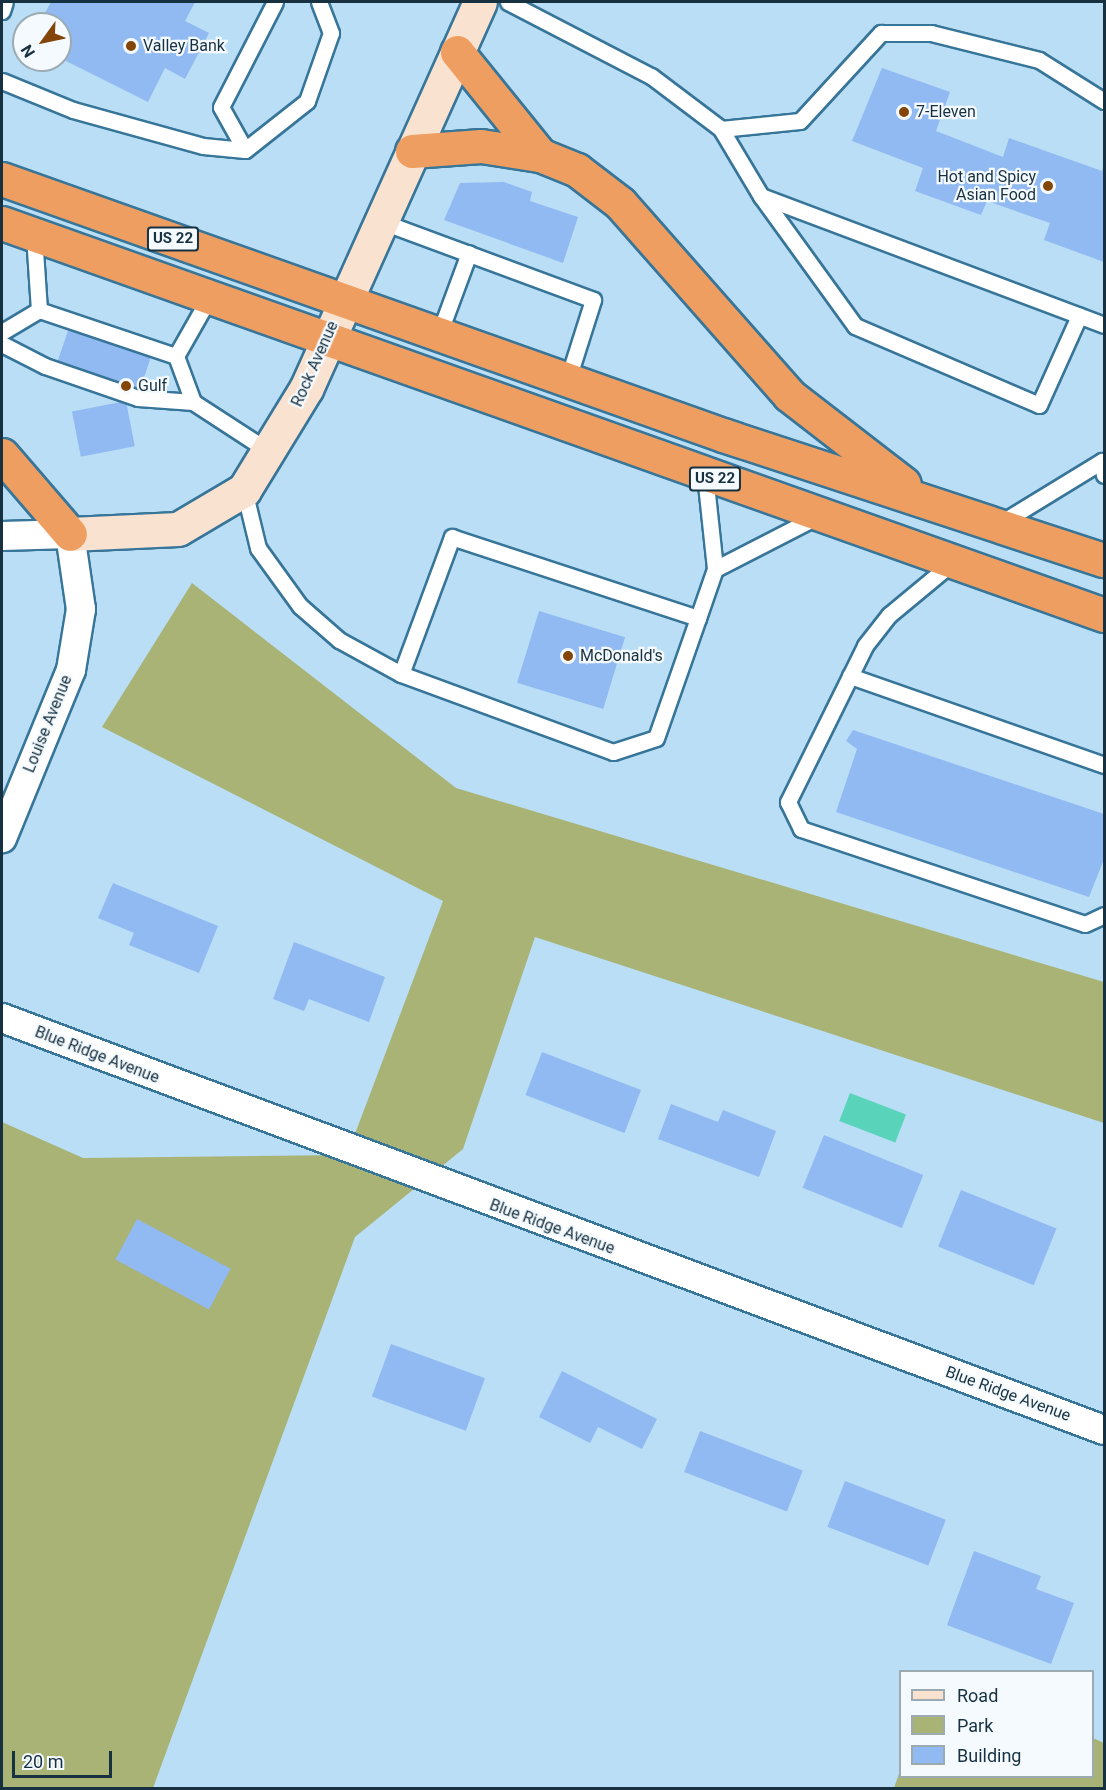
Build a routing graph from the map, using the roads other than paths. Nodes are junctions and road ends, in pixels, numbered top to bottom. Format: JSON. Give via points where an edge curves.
{"nodes":[{"id":1,"x":5,"y":2,"type":"edge"},
{"id":2,"x":275,"y":2,"type":"edge"},
{"id":3,"x":320,"y":2,"type":"edge"},
{"id":4,"x":480,"y":2,"type":"edge"},
{"id":5,"x":508,"y":2,"type":"edge"},
{"id":6,"x":2,"y":11,"type":"edge"},
{"id":7,"x":457,"y":52,"type":"junction"},
{"id":8,"x":2,"y":81,"type":"edge"},
{"id":9,"x":1104,"y":101,"type":"edge"},
{"id":10,"x":721,"y":129,"type":"junction"},
{"id":11,"x":245,"y":150,"type":"junction"},
{"id":12,"x":412,"y":151,"type":"junction"},
{"id":13,"x":540,"y":155,"type":"junction"},
{"id":14,"x":2,"y":179,"type":"edge"},
{"id":15,"x":761,"y":196,"type":"junction"},
{"id":16,"x":380,"y":221,"type":"junction"},
{"id":17,"x":2,"y":223,"type":"edge"},
{"id":18,"x":34,"y":235,"type":"junction"},
{"id":19,"x":469,"y":253,"type":"junction"},
{"id":20,"x":208,"y":298,"type":"junction"},
{"id":21,"x":344,"y":300,"type":"junction"},
{"id":22,"x":39,"y":310,"type":"junction"},
{"id":23,"x":1079,"y":316,"type":"junction"},
{"id":24,"x":1104,"y":325,"type":"edge"},
{"id":25,"x":2,"y":332,"type":"edge"},
{"id":26,"x":439,"y":334,"type":"junction"},
{"id":27,"x":326,"y":341,"type":"junction"},
{"id":28,"x":2,"y":344,"type":"edge"},
{"id":29,"x":176,"y":356,"type":"junction"},
{"id":30,"x":568,"y":379,"type":"junction"},
{"id":31,"x":193,"y":402,"type":"junction"},
{"id":32,"x":271,"y":453,"type":"junction"},
{"id":33,"x":2,"y":455,"type":"edge"},
{"id":34,"x":1104,"y":464,"type":"edge"},
{"id":35,"x":705,"y":475,"type":"junction"},
{"id":36,"x":244,"y":490,"type":"junction"},
{"id":37,"x":930,"y":502,"type":"junction"},
{"id":38,"x":820,"y":516,"type":"junction"},
{"id":39,"x":998,"y":524,"type":"junction"},
{"id":40,"x":70,"y":534,"type":"junction"},
{"id":41,"x":2,"y":536,"type":"edge"},
{"id":42,"x":1104,"y":560,"type":"edge"},
{"id":43,"x":953,"y":562,"type":"junction"},
{"id":44,"x":715,"y":569,"type":"junction"},
{"id":45,"x":1104,"y":615,"type":"edge"},
{"id":46,"x":698,"y":618,"type":"junction"},
{"id":47,"x":401,"y":674,"type":"junction"},
{"id":48,"x":850,"y":676,"type":"junction"},
{"id":49,"x":1104,"y":765,"type":"edge"},
{"id":50,"x":2,"y":838,"type":"edge"},
{"id":51,"x":1104,"y":915,"type":"edge"},
{"id":52,"x":2,"y":1018,"type":"edge"},
{"id":53,"x":1104,"y":1430,"type":"edge"}],
"edges":[{"from":1,"to":6,"type":"lane"},
{"from":2,"to":11,"type":"lane","via":[[221,107]]},
{"from":3,"to":11,"type":"lane","via":[[331,33],[307,101]]},
{"from":4,"to":7,"type":"street","name":"Rock Avenue"},
{"from":5,"to":10,"type":"lane","via":[[651,76]]},
{"from":7,"to":12,"type":"street","name":"Rock Avenue"},
{"from":7,"to":13,"type":"highway"},
{"from":8,"to":11,"type":"lane","via":[[73,110],[203,146]]},
{"from":9,"to":10,"type":"lane","via":[[1039,60],[931,33],[881,33],[800,121]]},
{"from":10,"to":15,"type":"lane"},
{"from":12,"to":13,"type":"highway","via":[[482,146]]},
{"from":12,"to":16,"type":"street","name":"Rock Avenue"},
{"from":13,"to":37,"type":"highway","via":[[577,170],[620,202],[789,395]]},
{"from":14,"to":21,"type":"highway","number":"US 22"},
{"from":15,"to":23,"type":"lane"},
{"from":15,"to":23,"type":"lane","via":[[855,327],[1039,405]]},
{"from":16,"to":19,"type":"lane"},
{"from":16,"to":21,"type":"street","name":"Rock Avenue"},
{"from":17,"to":18,"type":"highway","number":"US 22"},
{"from":18,"to":20,"type":"highway","number":"US 22"},
{"from":18,"to":22,"type":"lane"},
{"from":19,"to":26,"type":"lane"},
{"from":19,"to":30,"type":"lane","via":[[593,300]]},
{"from":20,"to":27,"type":"highway","number":"US 22"},
{"from":20,"to":29,"type":"lane"},
{"from":21,"to":26,"type":"highway","number":"US 22"},
{"from":21,"to":27,"type":"street","name":"Rock Avenue"},
{"from":22,"to":25,"type":"lane"},
{"from":22,"to":29,"type":"lane"},
{"from":23,"to":24,"type":"lane"},
{"from":26,"to":30,"type":"highway","number":"US 22"},
{"from":27,"to":32,"type":"street","name":"Rock Avenue"},
{"from":27,"to":35,"type":"highway","number":"US 22"},
{"from":28,"to":31,"type":"lane","via":[[45,366],[138,398]]},
{"from":29,"to":31,"type":"lane"},
{"from":30,"to":37,"type":"highway","number":"US 22"},
{"from":31,"to":32,"type":"lane"},
{"from":32,"to":36,"type":"street","name":"Rock Avenue"},
{"from":33,"to":40,"type":"highway"},
{"from":34,"to":39,"type":"lane"},
{"from":35,"to":38,"type":"highway","number":"US 22"},
{"from":35,"to":44,"type":"lane"},
{"from":36,"to":40,"type":"street","name":"Rock Avenue","via":[[178,529]]},
{"from":36,"to":47,"type":"lane","via":[[258,548],[300,606],[339,640]]},
{"from":37,"to":39,"type":"highway","number":"US 22"},
{"from":38,"to":43,"type":"highway","number":"US 22"},
{"from":38,"to":44,"type":"lane"},
{"from":39,"to":42,"type":"highway","number":"US 22"},
{"from":40,"to":41,"type":"street","name":"Rock Avenue"},
{"from":40,"to":50,"type":"street","name":"Louise Avenue","via":[[81,609],[71,670]]},
{"from":43,"to":45,"type":"highway","number":"US 22"},
{"from":43,"to":48,"type":"lane","via":[[889,615]]},
{"from":44,"to":46,"type":"lane"},
{"from":46,"to":47,"type":"lane","via":[[656,738],[613,752]]},
{"from":46,"to":47,"type":"lane","via":[[452,537]]},
{"from":48,"to":49,"type":"lane"},
{"from":48,"to":51,"type":"lane","via":[[788,802],[801,829],[1085,924]]},
{"from":52,"to":53,"type":"street","name":"Blue Ridge Avenue"}]}
